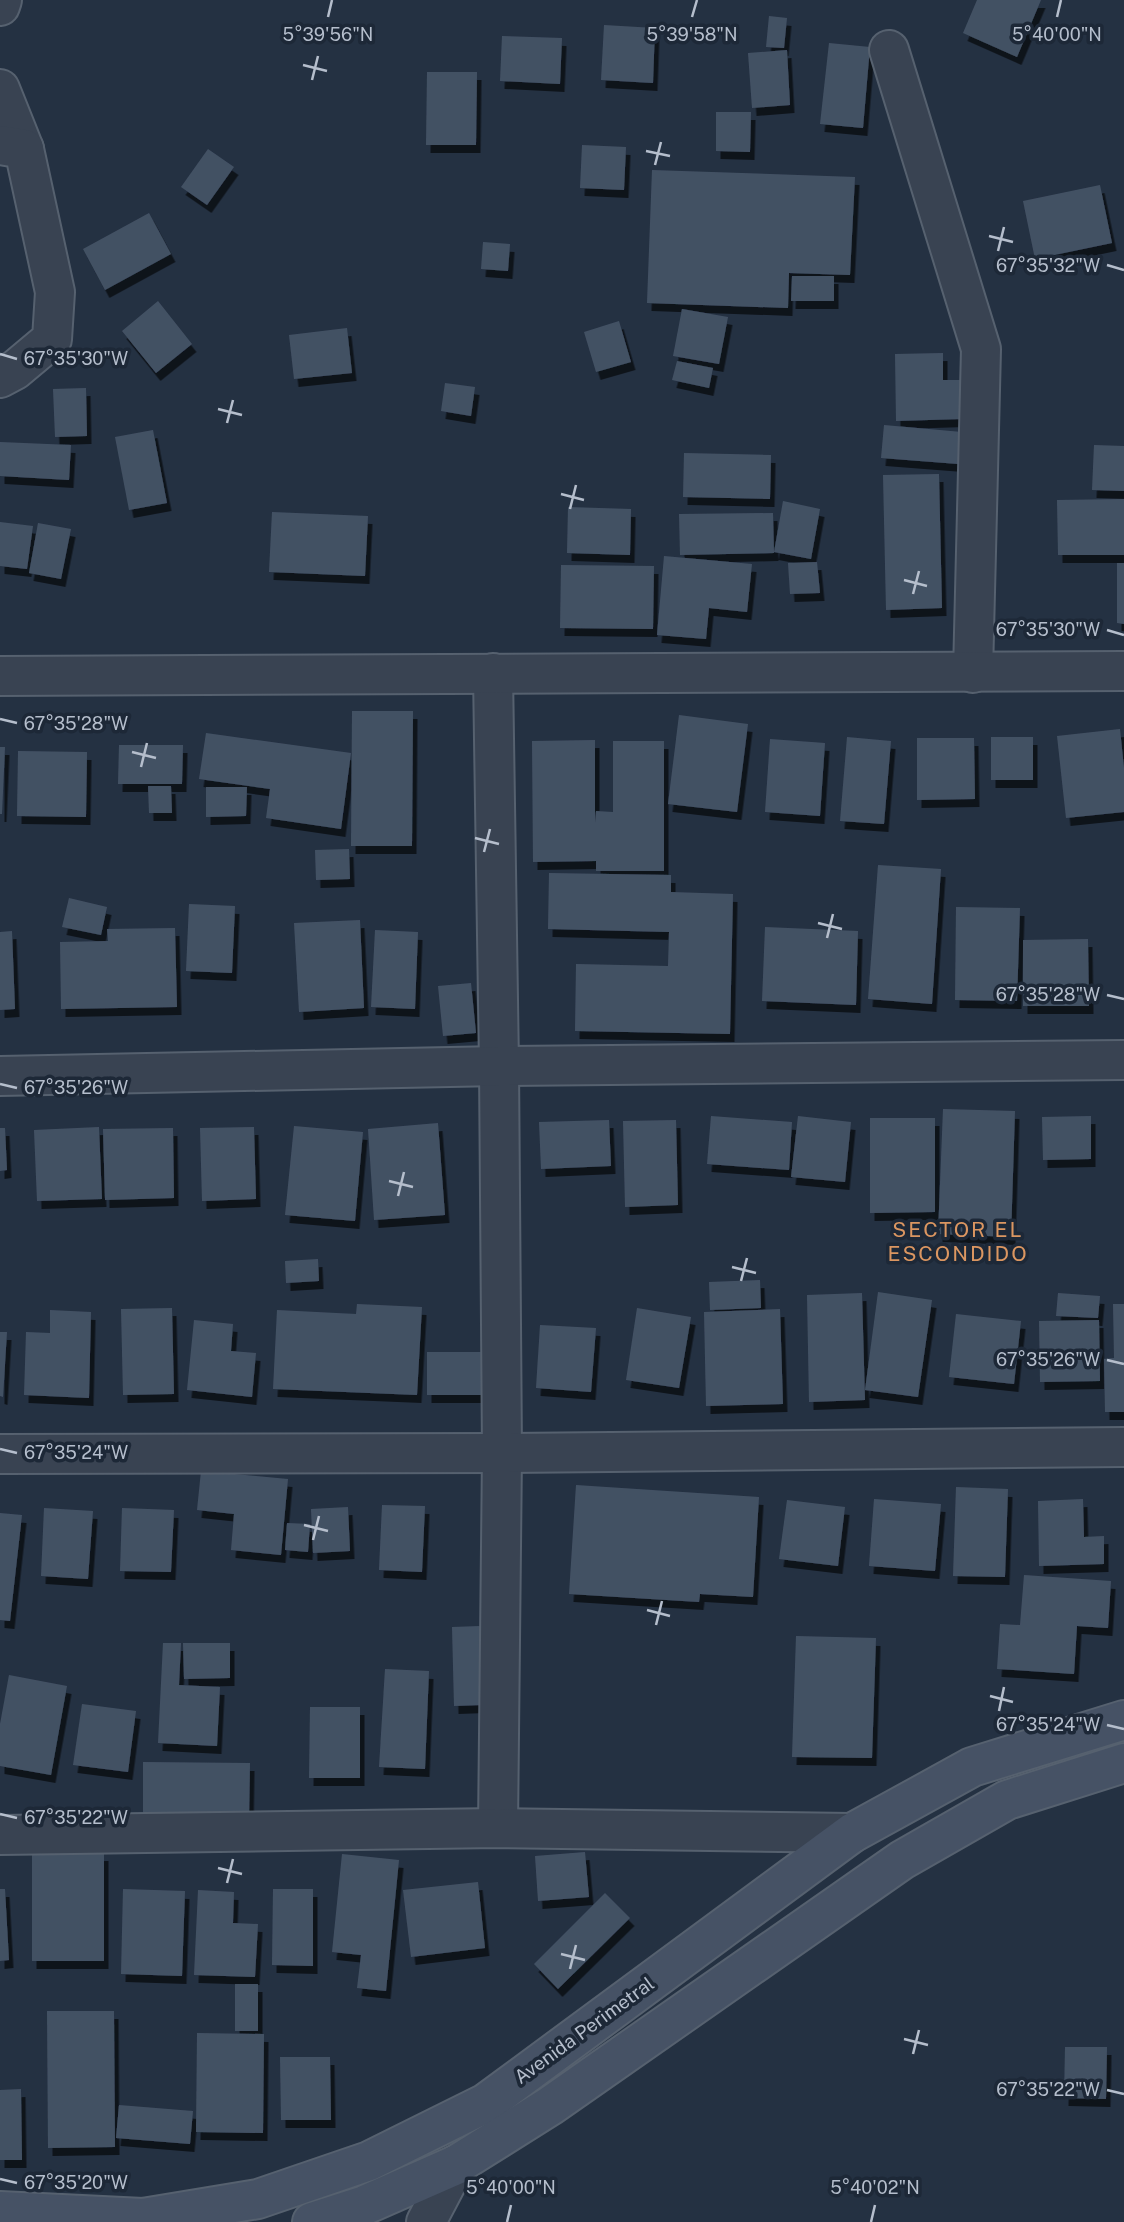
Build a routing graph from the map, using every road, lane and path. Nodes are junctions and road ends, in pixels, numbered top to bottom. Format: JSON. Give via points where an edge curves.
{"nodes":[{"id":1,"x":2,"y":0,"type":"edge"},
{"id":2,"x":0,"y":6,"type":"edge"},
{"id":3,"x":889,"y":50,"type":"dead end"},
{"id":4,"x":0,"y":89,"type":"edge"},
{"id":5,"x":12,"y":147,"type":"edge"},
{"id":6,"x":0,"y":378,"type":"edge"},
{"id":7,"x":1124,"y":671,"type":"edge"},
{"id":8,"x":493,"y":673,"type":"junction"},
{"id":9,"x":973,"y":673,"type":"junction"},
{"id":10,"x":0,"y":676,"type":"edge"},
{"id":11,"x":1124,"y":1059,"type":"edge"},
{"id":12,"x":499,"y":1066,"type":"junction"},
{"id":13,"x":0,"y":1076,"type":"edge"},
{"id":14,"x":1124,"y":1447,"type":"edge"},
{"id":15,"x":502,"y":1453,"type":"junction"},
{"id":16,"x":0,"y":1454,"type":"edge"},
{"id":17,"x":1124,"y":1720,"type":"edge"},
{"id":18,"x":1124,"y":1763,"type":"edge"},
{"id":19,"x":498,"y":1828,"type":"junction"},
{"id":20,"x":852,"y":1833,"type":"junction"},
{"id":21,"x":0,"y":1835,"type":"edge"},
{"id":22,"x":456,"y":2165,"type":"junction"},
{"id":23,"x":0,"y":2211,"type":"edge"},
{"id":24,"x":312,"y":2222,"type":"edge"},
{"id":25,"x":426,"y":2222,"type":"edge"}],
"edges":[{"from":1,"to":2,"type":"street"},
{"from":3,"to":9,"type":"street","via":[[981,349]]},
{"from":4,"to":5,"type":"street"},
{"from":5,"to":6,"type":"street","via":[[55,292],[52,339]]},
{"from":7,"to":9,"type":"street"},
{"from":8,"to":9,"type":"street"},
{"from":8,"to":10,"type":"street"},
{"from":8,"to":12,"type":"street"},
{"from":11,"to":12,"type":"street"},
{"from":12,"to":13,"type":"street"},
{"from":12,"to":15,"type":"street"},
{"from":14,"to":15,"type":"street"},
{"from":15,"to":16,"type":"street"},
{"from":15,"to":19,"type":"street"},
{"from":17,"to":20,"type":"main road","name":"Avenida Perimetral","via":[[972,1768]]},
{"from":18,"to":22,"type":"main road","via":[[1007,1800],[902,1860],[561,2099]]},
{"from":19,"to":20,"type":"street"},
{"from":19,"to":21,"type":"street"},
{"from":20,"to":23,"type":"main road","name":"Avenida Perimetral","via":[[486,2103],[369,2161],[258,2199],[143,2218]]},
{"from":22,"to":24,"type":"main road","via":[[365,2205]]},
{"from":22,"to":25,"type":"street"}]}
